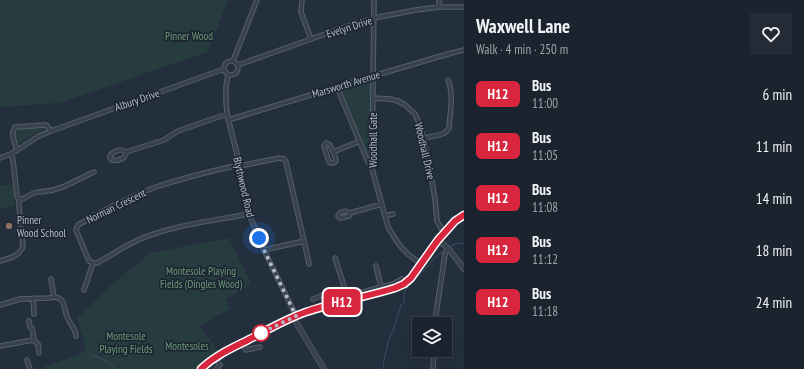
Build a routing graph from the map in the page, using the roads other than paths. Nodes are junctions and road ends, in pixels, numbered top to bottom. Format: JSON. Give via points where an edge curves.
{"nodes":[{"id":1,"x":257,"y":0,"type":"edge"},
{"id":2,"x":302,"y":0,"type":"edge"},
{"id":3,"x":374,"y":0,"type":"edge"},
{"id":4,"x":439,"y":0,"type":"edge"},
{"id":5,"x":439,"y":7,"type":"junction"},
{"id":6,"x":464,"y":7,"type":"edge"},
{"id":7,"x":374,"y":18,"type":"junction"},
{"id":8,"x":311,"y":39,"type":"junction"},
{"id":9,"x":464,"y":50,"type":"edge"},
{"id":10,"x":233,"y":61,"type":"junction"},
{"id":11,"x":238,"y":65,"type":"junction"},
{"id":12,"x":224,"y":70,"type":"junction"},
{"id":13,"x":228,"y":74,"type":"junction"},
{"id":14,"x":373,"y":76,"type":"junction"},
{"id":15,"x":448,"y":80,"type":"dead end"},
{"id":16,"x":337,"y":87,"type":"junction"},
{"id":17,"x":373,"y":98,"type":"junction"},
{"id":18,"x":227,"y":114,"type":"junction"},
{"id":19,"x":228,"y":120,"type":"junction"},
{"id":20,"x":51,"y":131,"type":"junction"},
{"id":21,"x":424,"y":138,"type":"junction"},
{"id":22,"x":360,"y":141,"type":"junction"},
{"id":23,"x":373,"y":149,"type":"junction"},
{"id":24,"x":17,"y":151,"type":"junction"},
{"id":25,"x":363,"y":151,"type":"junction"},
{"id":26,"x":126,"y":152,"type":"dead end"},
{"id":27,"x":333,"y":152,"type":"junction"},
{"id":28,"x":11,"y":154,"type":"junction"},
{"id":29,"x":0,"y":158,"type":"edge"},
{"id":30,"x":239,"y":166,"type":"junction"},
{"id":31,"x":372,"y":168,"type":"junction"},
{"id":32,"x":94,"y":172,"type":"dead end"},
{"id":33,"x":19,"y":200,"type":"junction"},
{"id":34,"x":382,"y":204,"type":"junction"},
{"id":35,"x":350,"y":213,"type":"dead end"},
{"id":36,"x":249,"y":214,"type":"junction"},
{"id":37,"x":393,"y":214,"type":"dead end"},
{"id":38,"x":464,"y":215,"type":"edge"},
{"id":39,"x":385,"y":216,"type":"junction"},
{"id":40,"x":444,"y":233,"type":"junction"},
{"id":41,"x":438,"y":240,"type":"junction"},
{"id":42,"x":304,"y":241,"type":"junction"},
{"id":43,"x":448,"y":248,"type":"junction"},
{"id":44,"x":264,"y":250,"type":"junction"},
{"id":45,"x":335,"y":258,"type":"dead end"},
{"id":46,"x":0,"y":261,"type":"edge"},
{"id":47,"x":93,"y":263,"type":"junction"},
{"id":48,"x":309,"y":264,"type":"dead end"},
{"id":49,"x":421,"y":264,"type":"junction"},
{"id":50,"x":376,"y":266,"type":"dead end"},
{"id":51,"x":464,"y":269,"type":"edge"},
{"id":52,"x":51,"y":279,"type":"dead end"},
{"id":53,"x":404,"y":284,"type":"junction"},
{"id":54,"x":381,"y":287,"type":"junction"},
{"id":55,"x":86,"y":289,"type":"dead end"},
{"id":56,"x":54,"y":296,"type":"junction"},
{"id":57,"x":363,"y":297,"type":"junction"},
{"id":58,"x":33,"y":298,"type":"junction"},
{"id":59,"x":313,"y":299,"type":"dead end"},
{"id":60,"x":347,"y":301,"type":"junction"},
{"id":61,"x":0,"y":305,"type":"edge"},
{"id":62,"x":331,"y":305,"type":"junction"},
{"id":63,"x":34,"y":314,"type":"dead end"},
{"id":64,"x":295,"y":317,"type":"junction"},
{"id":65,"x":436,"y":317,"type":"edge"},
{"id":66,"x":29,"y":321,"type":"dead end"},
{"id":67,"x":76,"y":336,"type":"dead end"},
{"id":68,"x":33,"y":340,"type":"junction"},
{"id":69,"x":241,"y":343,"type":"junction"},
{"id":70,"x":0,"y":346,"type":"edge"},
{"id":71,"x":260,"y":347,"type":"dead end"},
{"id":72,"x":39,"y":353,"type":"dead end"},
{"id":73,"x":434,"y":357,"type":"edge"},
{"id":74,"x":215,"y":358,"type":"junction"},
{"id":75,"x":27,"y":360,"type":"dead end"},
{"id":76,"x":30,"y":369,"type":"edge"},
{"id":77,"x":201,"y":369,"type":"edge"},
{"id":78,"x":216,"y":369,"type":"edge"},
{"id":79,"x":324,"y":369,"type":"edge"},
{"id":80,"x":433,"y":369,"type":"edge"}],
"edges":[{"from":1,"to":10,"type":"street"},
{"from":2,"to":8,"type":"street","via":[[301,12]]},
{"from":3,"to":7,"type":"street","name":"Woodhall Gate"},
{"from":4,"to":5,"type":"street"},
{"from":5,"to":6,"type":"street","name":"Evelyn Drive"},
{"from":5,"to":7,"type":"street","name":"Evelyn Drive"},
{"from":7,"to":8,"type":"street","name":"Evelyn Drive"},
{"from":7,"to":14,"type":"street","name":"Woodhall Gate"},
{"from":8,"to":11,"type":"street","name":"Evelyn Drive"},
{"from":9,"to":14,"type":"street","name":"Marsworth Avenue"},
{"from":10,"to":11,"type":"street"},
{"from":10,"to":12,"type":"street","via":[[225,63]]},
{"from":11,"to":13,"type":"street","via":[[236,72]]},
{"from":12,"to":13,"type":"street"},
{"from":12,"to":20,"type":"street","name":"Albury Drive"},
{"from":13,"to":18,"type":"street","name":"Blythwood Road"},
{"from":14,"to":16,"type":"street","name":"Marsworth Avenue"},
{"from":14,"to":17,"type":"street","name":"Woodhall Gate"},
{"from":15,"to":21,"type":"street","via":[[452,94],[448,131]]},
{"from":16,"to":19,"type":"street","name":"Marsworth Avenue"},
{"from":16,"to":22,"type":"street"},
{"from":17,"to":21,"type":"street","name":"Woodhall Drive","via":[[390,99],[405,105],[415,114]]},
{"from":17,"to":23,"type":"street","name":"Woodhall Gate"},
{"from":18,"to":19,"type":"street","name":"Blythwood Road"},
{"from":18,"to":26,"type":"street","via":[[178,131],[164,140]]},
{"from":19,"to":30,"type":"street","name":"Blythwood Road"},
{"from":20,"to":24,"type":"street","name":"Albury Drive","via":[[38,136]]},
{"from":20,"to":24,"type":"street","via":[[46,125],[13,128]]},
{"from":21,"to":40,"type":"street","name":"Woodhall Drive","via":[[437,221]]},
{"from":22,"to":25,"type":"street"},
{"from":22,"to":27,"type":"street"},
{"from":23,"to":25,"type":"street"},
{"from":23,"to":31,"type":"street","name":"Woodhall Gate"},
{"from":24,"to":28,"type":"street","name":"Albury Drive"},
{"from":25,"to":31,"type":"street"},
{"from":27,"to":27,"type":"street","via":[[336,161],[331,163],[324,144],[330,145]]},
{"from":28,"to":29,"type":"street","name":"Albury Drive"},
{"from":28,"to":33,"type":"street"},
{"from":30,"to":36,"type":"street","name":"Blythwood Road"},
{"from":30,"to":42,"type":"street","name":"Norman Crescent","via":[[284,159]]},
{"from":30,"to":47,"type":"street","name":"Norman Crescent","via":[[156,187],[123,200],[78,225],[76,230],[89,261]]},
{"from":31,"to":34,"type":"street","name":"Woodhall Gate"},
{"from":32,"to":33,"type":"street","via":[[63,187],[52,191],[35,192]]},
{"from":33,"to":46,"type":"street","via":[[23,246],[20,253]]},
{"from":34,"to":35,"type":"street"},
{"from":34,"to":39,"type":"street","name":"Woodhall Gate"},
{"from":36,"to":44,"type":"street","name":"Blythwood Road"},
{"from":36,"to":47,"type":"street","via":[[158,232]]},
{"from":37,"to":39,"type":"street"},
{"from":38,"to":40,"type":"main road"},
{"from":39,"to":49,"type":"street","name":"Woodhall Gate","via":[[396,240]]},
{"from":40,"to":41,"type":"main road"},
{"from":41,"to":43,"type":"street"},
{"from":41,"to":49,"type":"main road"},
{"from":42,"to":44,"type":"street"},
{"from":42,"to":48,"type":"street"},
{"from":43,"to":51,"type":"street"},
{"from":43,"to":65,"type":"street"},
{"from":44,"to":64,"type":"street","name":"Blythwood Road"},
{"from":45,"to":60,"type":"street"},
{"from":47,"to":55,"type":"street"},
{"from":49,"to":53,"type":"main road"},
{"from":50,"to":54,"type":"street"},
{"from":52,"to":56,"type":"street"},
{"from":53,"to":54,"type":"street","via":[[402,279]]},
{"from":53,"to":57,"type":"main road"},
{"from":54,"to":57,"type":"street","via":[[363,292]]},
{"from":56,"to":58,"type":"street"},
{"from":56,"to":67,"type":"street","via":[[63,302]]},
{"from":57,"to":60,"type":"main road"},
{"from":58,"to":61,"type":"street"},
{"from":58,"to":63,"type":"street"},
{"from":59,"to":62,"type":"street","via":[[326,294]]},
{"from":60,"to":62,"type":"main road"},
{"from":62,"to":64,"type":"main road"},
{"from":64,"to":69,"type":"main road"},
{"from":64,"to":79,"type":"street"},
{"from":66,"to":68,"type":"street"},
{"from":68,"to":70,"type":"street"},
{"from":68,"to":72,"type":"street","via":[[38,344]]},
{"from":69,"to":71,"type":"street","via":[[246,350]]},
{"from":69,"to":74,"type":"main road"},
{"from":73,"to":80,"type":"street"},
{"from":74,"to":77,"type":"main road"},
{"from":74,"to":78,"type":"street","via":[[220,365]]},
{"from":75,"to":76,"type":"street"}]}
